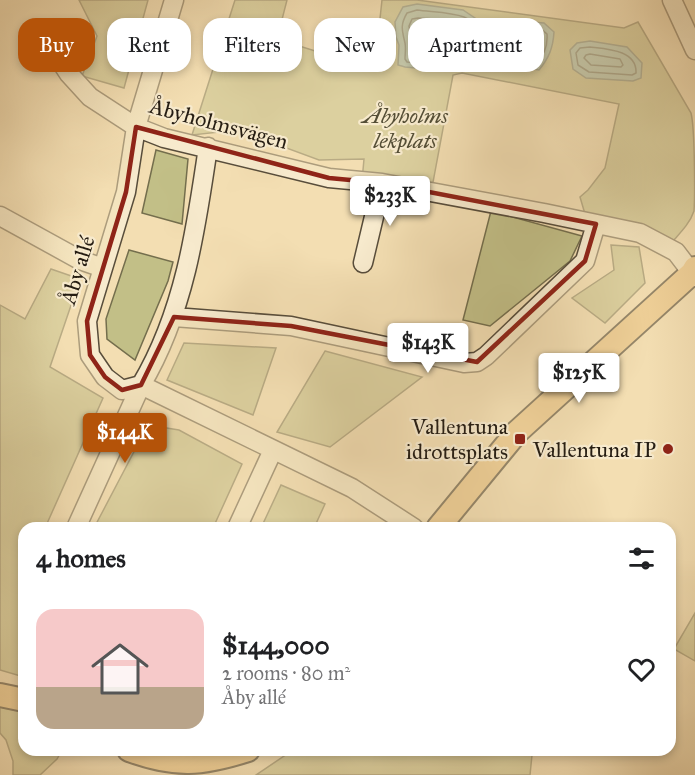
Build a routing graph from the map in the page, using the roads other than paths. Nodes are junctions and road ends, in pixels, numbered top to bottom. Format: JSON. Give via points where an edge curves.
{"nodes":[{"id":1,"x":174,"y":0,"type":"edge"},
{"id":2,"x":672,"y":0,"type":"edge"},
{"id":3,"x":695,"y":50,"type":"edge"},
{"id":4,"x":68,"y":72,"type":"edge"},
{"id":5,"x":136,"y":126,"type":"junction"},
{"id":6,"x":208,"y":147,"type":"junction"},
{"id":7,"x":382,"y":183,"type":"junction"},
{"id":8,"x":0,"y":216,"type":"edge"},
{"id":9,"x":596,"y":224,"type":"junction"},
{"id":10,"x":363,"y":263,"type":"dead end"},
{"id":11,"x":103,"y":268,"type":"junction"},
{"id":12,"x":694,"y":273,"type":"edge"},
{"id":13,"x":174,"y":317,"type":"junction"},
{"id":14,"x":141,"y":385,"type":"junction"},
{"id":15,"x":273,"y":450,"type":"junction"},
{"id":16,"x":79,"y":522,"type":"edge"},
{"id":17,"x":240,"y":522,"type":"edge"},
{"id":18,"x":405,"y":522,"type":"edge"},
{"id":19,"x":443,"y":522,"type":"edge"},
{"id":20,"x":0,"y":694,"type":"edge"},
{"id":21,"x":18,"y":698,"type":"edge"},
{"id":22,"x":144,"y":756,"type":"edge"},
{"id":23,"x":229,"y":756,"type":"edge"}],
"edges":[{"from":1,"to":5,"type":"street","name":"Åby allé"},
{"from":2,"to":3,"type":"street"},
{"from":4,"to":5,"type":"street","name":"Åbyholmsvägen","via":[[90,97]]},
{"from":5,"to":6,"type":"street","name":"Åbyholmsvägen","via":[[164,138]]},
{"from":5,"to":11,"type":"street","name":"Åby allé","via":[[126,192]]},
{"from":6,"to":7,"type":"street","name":"Åbyholmsvägen","via":[[329,178]]},
{"from":6,"to":13,"type":"street","via":[[190,258]]},
{"from":7,"to":9,"type":"street","name":"Åbyholmsvägen"},
{"from":7,"to":10,"type":"street"},
{"from":8,"to":11,"type":"street","via":[[80,260]]},
{"from":9,"to":12,"type":"street","name":"Åbyholmsvägen","via":[[640,233],[676,252]]},
{"from":9,"to":13,"type":"street","via":[[585,261],[477,362],[464,363],[291,326]]},
{"from":11,"to":14,"type":"street","name":"Åby allé","via":[[87,321],[90,355],[105,377],[122,390]]},
{"from":12,"to":19,"type":"main road","via":[[517,432]]},
{"from":13,"to":14,"type":"street"},
{"from":14,"to":15,"type":"street"},
{"from":14,"to":16,"type":"street"},
{"from":15,"to":17,"type":"street"},
{"from":15,"to":18,"type":"street","via":[[352,488]]},
{"from":20,"to":21,"type":"main road"},
{"from":22,"to":23,"type":"main road","via":[[180,763]]}]}
